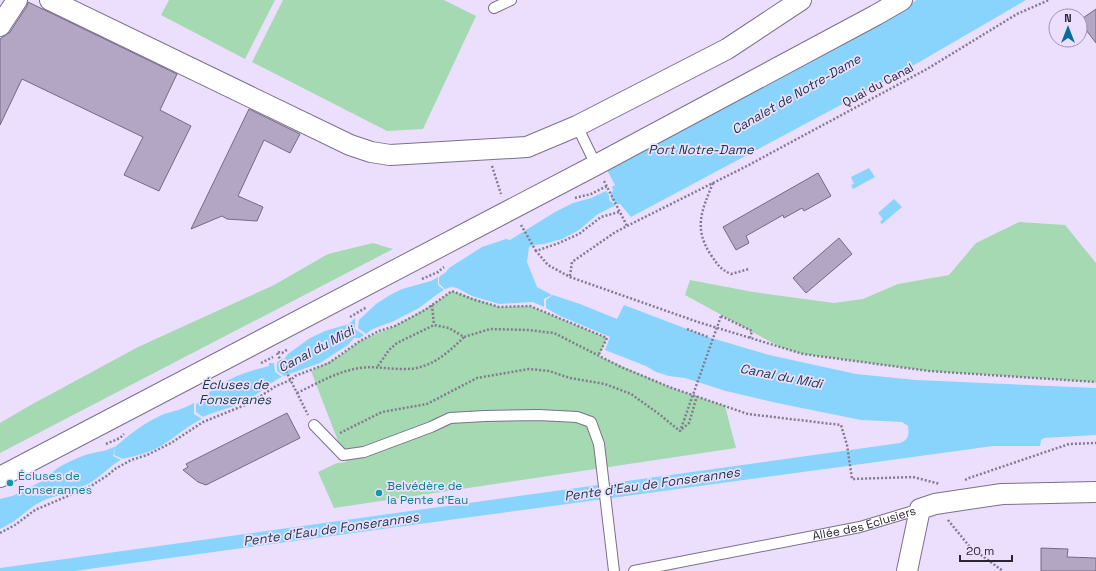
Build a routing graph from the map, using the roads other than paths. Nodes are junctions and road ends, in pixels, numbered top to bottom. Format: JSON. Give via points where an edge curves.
{"nodes":[{"id":1,"x":17,"y":0,"type":"edge"},
{"id":2,"x":50,"y":0,"type":"edge"},
{"id":3,"x":511,"y":0,"type":"edge"},
{"id":4,"x":801,"y":0,"type":"edge"},
{"id":5,"x":902,"y":0,"type":"edge"},
{"id":6,"x":494,"y":8,"type":"dead end"},
{"id":7,"x":0,"y":26,"type":"edge"},
{"id":8,"x":577,"y":126,"type":"junction"},
{"id":9,"x":596,"y":165,"type":"junction"},
{"id":10,"x":314,"y":425,"type":"dead end"},
{"id":11,"x":0,"y":477,"type":"edge"},
{"id":12,"x":1096,"y":492,"type":"edge"},
{"id":13,"x":928,"y":507,"type":"junction"},
{"id":14,"x":614,"y":571,"type":"edge"},
{"id":15,"x":634,"y":571,"type":"edge"},
{"id":16,"x":907,"y":571,"type":"edge"}],
"edges":[{"from":1,"to":7,"type":"street"},
{"from":2,"to":8,"type":"street","via":[[350,145],[371,152],[390,155],[527,147]]},
{"from":3,"to":6,"type":"lane"},
{"from":4,"to":8,"type":"street","via":[[727,49]]},
{"from":5,"to":9,"type":"street"},
{"from":8,"to":9,"type":"lane"},
{"from":9,"to":11,"type":"street"},
{"from":10,"to":14,"type":"lane","via":[[342,455],[364,452],[450,418],[539,415],[577,417],[591,422],[599,444]]},
{"from":12,"to":13,"type":"street","name":"Allée des Eclusiers","via":[[1002,494]]},
{"from":13,"to":15,"type":"lane","name":"Allée des Eclusiers","via":[[860,527]]},
{"from":13,"to":16,"type":"street"}]}
